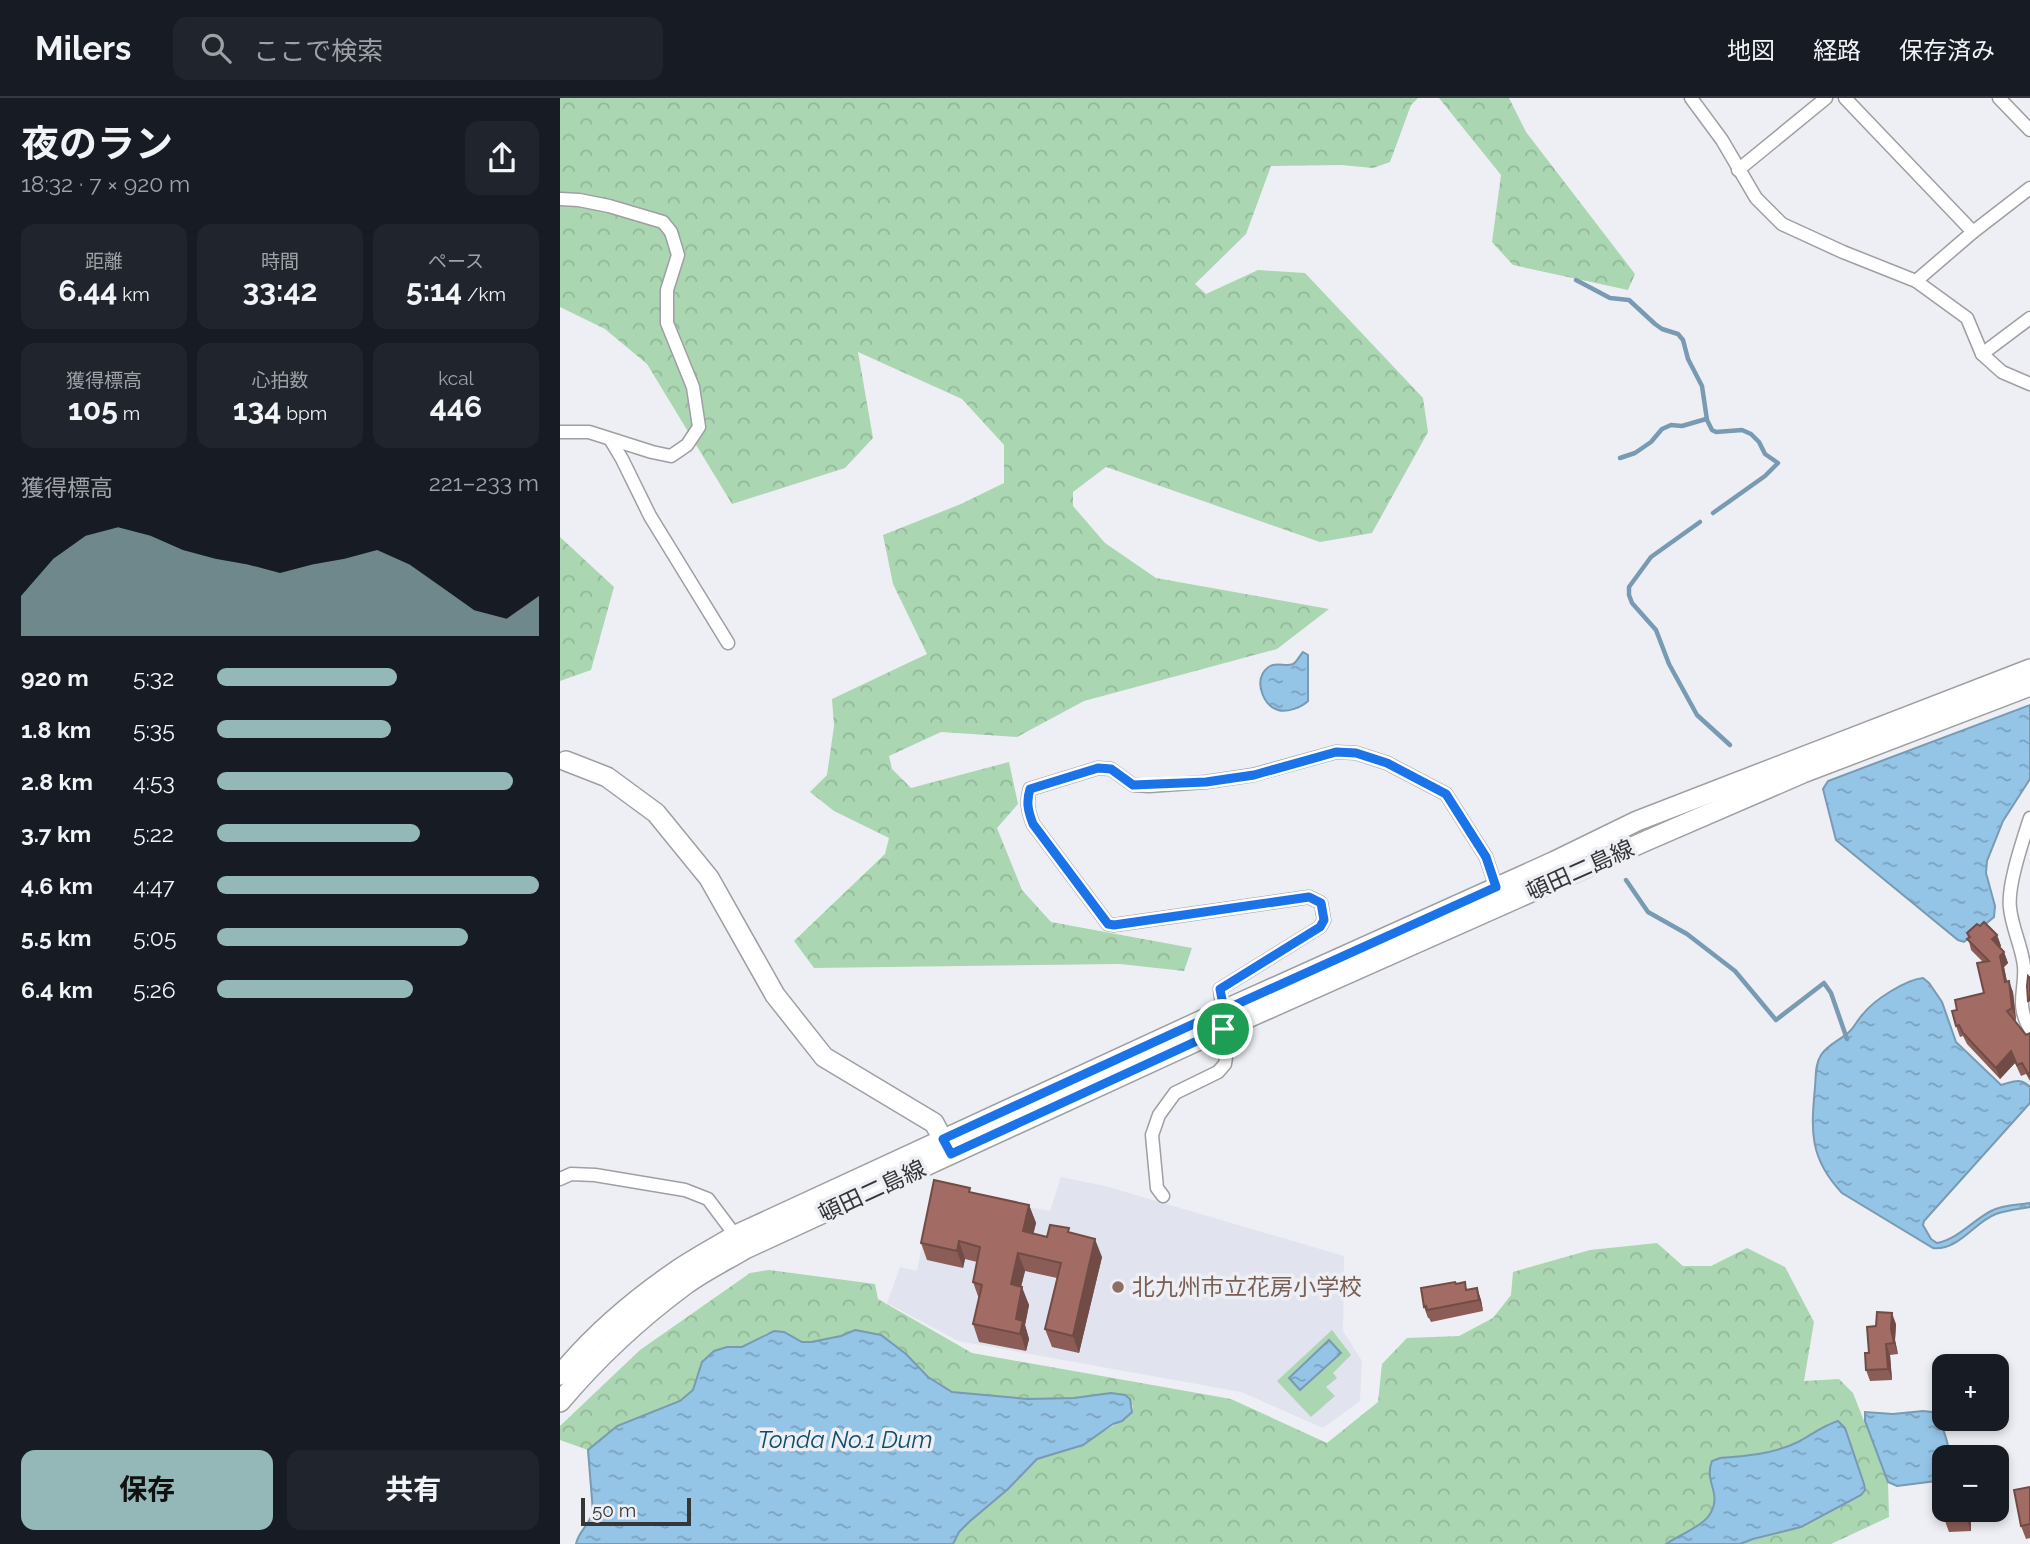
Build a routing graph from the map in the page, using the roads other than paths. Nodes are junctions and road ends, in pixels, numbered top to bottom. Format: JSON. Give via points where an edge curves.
{"nodes":[{"id":1,"x":1690,"y":98,"type":"edge"},
{"id":2,"x":1826,"y":98,"type":"edge"},
{"id":3,"x":1845,"y":98,"type":"edge"},
{"id":4,"x":1998,"y":98,"type":"edge"},
{"id":5,"x":2030,"y":130,"type":"edge"},
{"id":6,"x":1738,"y":170,"type":"junction"},
{"id":7,"x":2030,"y":188,"type":"edge"},
{"id":8,"x":560,"y":200,"type":"edge"},
{"id":9,"x":1973,"y":232,"type":"junction"},
{"id":10,"x":1916,"y":281,"type":"junction"},
{"id":11,"x":2030,"y":318,"type":"edge"},
{"id":12,"x":1982,"y":354,"type":"junction"},
{"id":13,"x":2030,"y":384,"type":"edge"},
{"id":14,"x":560,"y":432,"type":"edge"},
{"id":15,"x":610,"y":439,"type":"junction"},
{"id":16,"x":728,"y":643,"type":"dead end"},
{"id":17,"x":2030,"y":675,"type":"edge"},
{"id":18,"x":563,"y":762,"type":"edge"},
{"id":19,"x":2030,"y":818,"type":"edge"},
{"id":20,"x":1496,"y":887,"type":"junction"},
{"id":21,"x":1224,"y":1020,"type":"junction"},
{"id":22,"x":2030,"y":1029,"type":"edge"},
{"id":23,"x":947,"y":1147,"type":"junction"},
{"id":24,"x":560,"y":1178,"type":"edge"},
{"id":25,"x":1163,"y":1196,"type":"dead end"},
{"id":26,"x":740,"y":1242,"type":"junction"},
{"id":27,"x":560,"y":1375,"type":"edge"},
{"id":28,"x":560,"y":1402,"type":"edge"}],
"edges":[{"from":1,"to":6,"type":"street"},
{"from":2,"to":6,"type":"street"},
{"from":3,"to":9,"type":"street"},
{"from":4,"to":5,"type":"street"},
{"from":6,"to":10,"type":"street","via":[[1756,198],[1782,224]]},
{"from":7,"to":9,"type":"street"},
{"from":8,"to":15,"type":"street","via":[[609,206],[663,222],[678,255],[667,290],[667,323],[693,387],[699,428],[687,445],[671,456]]},
{"from":9,"to":10,"type":"street"},
{"from":10,"to":12,"type":"street","via":[[1967,318]]},
{"from":11,"to":12,"type":"street"},
{"from":12,"to":13,"type":"street","via":[[2001,372]]},
{"from":14,"to":15,"type":"street","via":[[589,432]]},
{"from":15,"to":16,"type":"street","via":[[650,516]]},
{"from":17,"to":20,"type":"main road","name":"頓田二島線","via":[[1637,821]]},
{"from":17,"to":21,"type":"main road","name":"頓田二島線"},
{"from":18,"to":23,"type":"main road","via":[[607,777],[656,813],[709,878],[775,995],[824,1057],[934,1123]]},
{"from":19,"to":22,"type":"street","via":[[2010,908],[2024,966],[2020,1003]]},
{"from":20,"to":21,"type":"main road","name":"頓田二島線"},
{"from":20,"to":21,"type":"street","via":[[1486,857],[1446,794],[1387,763],[1356,753],[1336,752],[1254,775],[1206,782],[1133,785],[1111,769],[1098,768],[1030,789],[1028,813],[1033,824],[1108,924],[1309,897],[1321,903],[1324,920],[1320,927],[1220,989]]},
{"from":21,"to":23,"type":"main road","name":"頓田二島線"},
{"from":21,"to":25,"type":"street","via":[[1225,1064],[1175,1093],[1152,1135],[1157,1188]]},
{"from":23,"to":26,"type":"main road","name":"頓田二島線"},
{"from":24,"to":26,"type":"street","via":[[595,1175],[685,1190],[708,1199]]},
{"from":26,"to":27,"type":"main road","name":"頓田二島線","via":[[676,1271],[623,1313]]},
{"from":26,"to":28,"type":"main road","name":"頓田二島線","via":[[636,1324]]}]}
